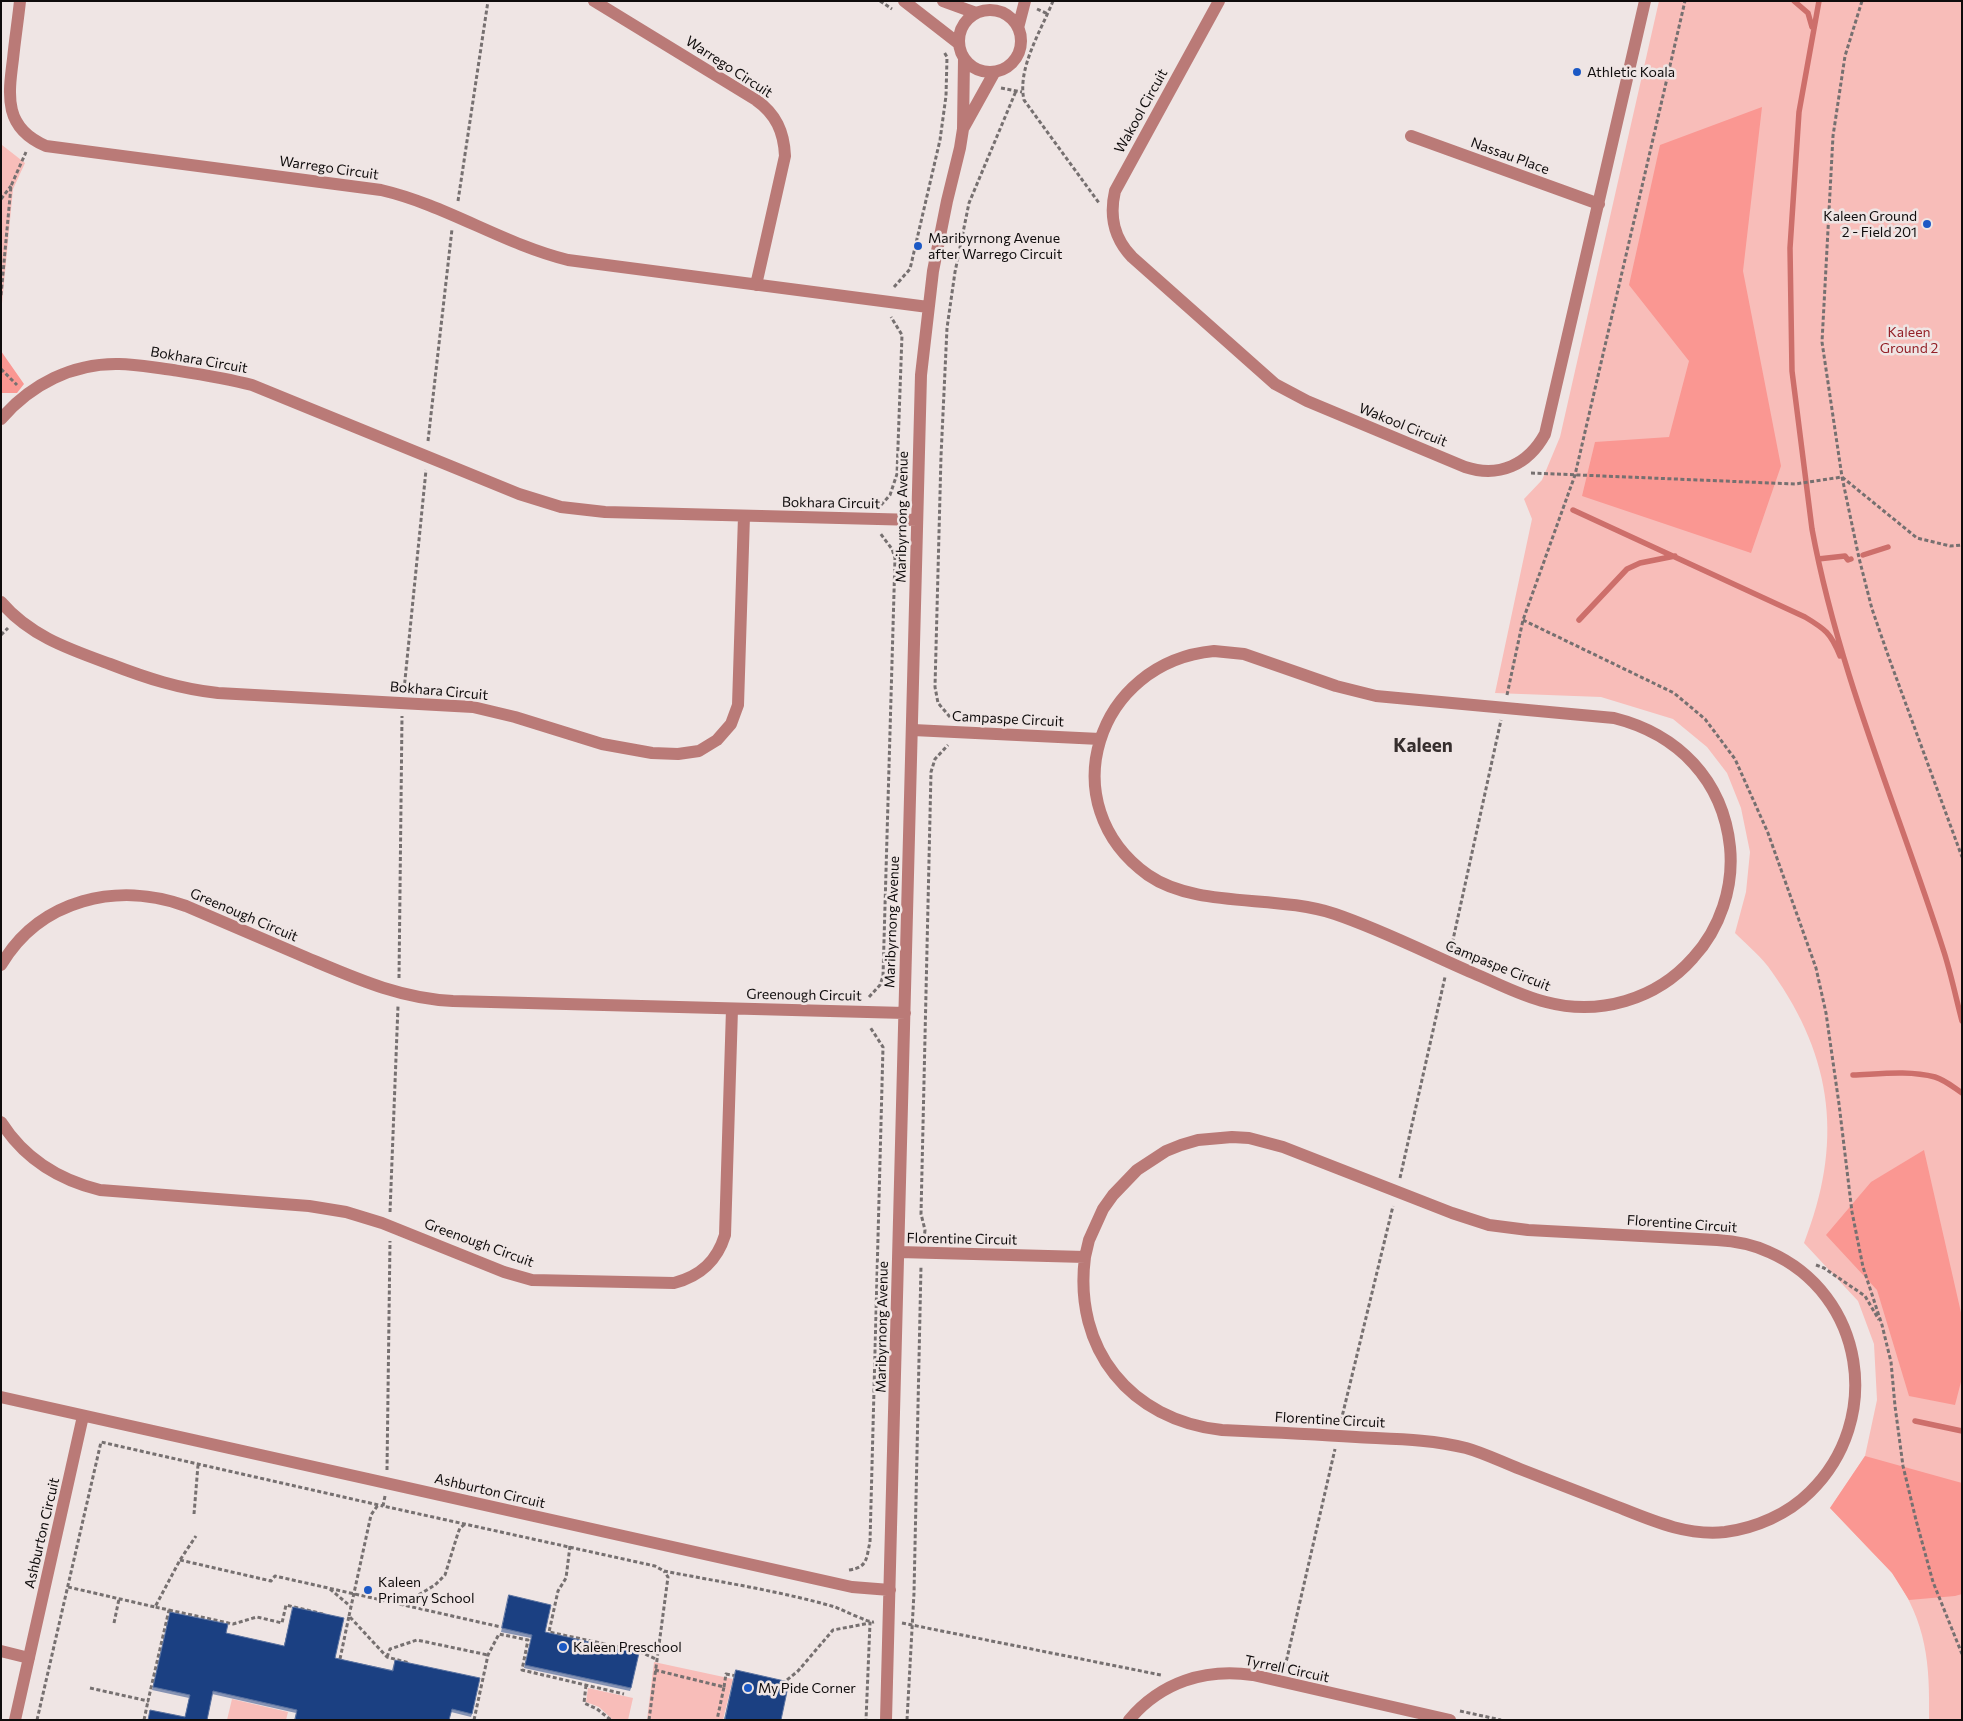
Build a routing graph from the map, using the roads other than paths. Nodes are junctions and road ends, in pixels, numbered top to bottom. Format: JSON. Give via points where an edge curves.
{"nodes":[{"id":1,"x":20,"y":1,"type":"edge"},
{"id":2,"x":594,"y":1,"type":"edge"},
{"id":3,"x":904,"y":1,"type":"edge"},
{"id":4,"x":943,"y":1,"type":"edge"},
{"id":5,"x":996,"y":1,"type":"edge"},
{"id":6,"x":1025,"y":1,"type":"edge"},
{"id":7,"x":1219,"y":1,"type":"edge"},
{"id":8,"x":1645,"y":1,"type":"edge"},
{"id":9,"x":981,"y":12,"type":"junction"},
{"id":10,"x":1018,"y":28,"type":"junction"},
{"id":11,"x":958,"y":43,"type":"junction"},
{"id":12,"x":964,"y":59,"type":"junction"},
{"id":13,"x":994,"y":73,"type":"junction"},
{"id":14,"x":963,"y":129,"type":"junction"},
{"id":15,"x":1411,"y":136,"type":"dead end"},
{"id":16,"x":1599,"y":204,"type":"junction"},
{"id":17,"x":756,"y":285,"type":"junction"},
{"id":18,"x":928,"y":307,"type":"junction"},
{"id":19,"x":1,"y":419,"type":"edge"},
{"id":20,"x":744,"y":516,"type":"junction"},
{"id":21,"x":917,"y":520,"type":"junction"},
{"id":22,"x":1,"y":602,"type":"edge"},
{"id":23,"x":913,"y":730,"type":"junction"},
{"id":24,"x":1100,"y":738,"type":"junction"},
{"id":25,"x":1,"y":965,"type":"edge"},
{"id":26,"x":732,"y":1008,"type":"junction"},
{"id":27,"x":905,"y":1013,"type":"junction"},
{"id":28,"x":1,"y":1122,"type":"edge"},
{"id":29,"x":899,"y":1252,"type":"junction"},
{"id":30,"x":1085,"y":1257,"type":"junction"},
{"id":31,"x":1,"y":1397,"type":"edge"},
{"id":32,"x":84,"y":1416,"type":"junction"},
{"id":33,"x":890,"y":1590,"type":"junction"},
{"id":34,"x":1,"y":1651,"type":"edge"},
{"id":35,"x":29,"y":1658,"type":"junction"},
{"id":36,"x":15,"y":1720,"type":"edge"},
{"id":37,"x":886,"y":1720,"type":"edge"},
{"id":38,"x":1130,"y":1720,"type":"edge"},
{"id":39,"x":1450,"y":1720,"type":"edge"}],
"edges":[{"from":1,"to":17,"type":"street","name":"Warrego Circuit","via":[[9,97],[13,115],[32,139],[55,148],[381,190],[415,199],[534,250],[568,260]]},
{"from":2,"to":17,"type":"street","name":"Warrego Circuit","via":[[756,100],[776,120],[783,137],[785,156]]},
{"from":3,"to":11,"type":"street"},
{"from":4,"to":9,"type":"street"},
{"from":5,"to":9,"type":"street"},
{"from":6,"to":10,"type":"street"},
{"from":7,"to":16,"type":"street","name":"Wakool Circuit","via":[[1119,182],[1112,201],[1112,222],[1119,241],[1132,257],[1260,372],[1290,394],[1465,467],[1486,472],[1516,465],[1530,456],[1545,434]]},
{"from":8,"to":16,"type":"street","name":"Wakool Circuit"},
{"from":9,"to":10,"type":"street","via":[[996,10],[1013,20]]},
{"from":9,"to":11,"type":"street","via":[[963,25]]},
{"from":10,"to":13,"type":"street","via":[[1021,44],[1015,60]]},
{"from":11,"to":12,"type":"street"},
{"from":12,"to":13,"type":"street","via":[[977,70]]},
{"from":12,"to":14,"type":"street","name":"Maribyrnong Avenue"},
{"from":13,"to":14,"type":"street","name":"Maribyrnong Avenue"},
{"from":14,"to":18,"type":"street","name":"Maribyrnong Avenue","via":[[939,236]]},
{"from":15,"to":16,"type":"street","name":"Nassau Place"},
{"from":17,"to":18,"type":"street","name":"Warrego Circuit"},
{"from":18,"to":21,"type":"street","name":"Maribyrnong Avenue","via":[[921,375]]},
{"from":19,"to":20,"type":"street","name":"Bokhara Circuit","via":[[26,394],[52,378],[102,364],[136,365],[245,383],[519,494],[561,507],[605,512]]},
{"from":20,"to":21,"type":"street","name":"Bokhara Circuit"},
{"from":20,"to":22,"type":"street","name":"Bokhara Circuit","via":[[738,705],[731,724],[717,740],[688,753],[627,750],[494,711],[451,704],[190,690],[163,684],[49,641],[20,622]]},
{"from":21,"to":23,"type":"street","name":"Maribyrnong Avenue"},
{"from":23,"to":24,"type":"street","name":"Campaspe Circuit"},
{"from":23,"to":27,"type":"street","name":"Maribyrnong Avenue"},
{"from":24,"to":24,"type":"street","name":"Campaspe Circuit","via":[[1121,698],[1143,677],[1184,656],[1214,651],[1244,654],[1376,696],[1614,718],[1647,728],[1677,747],[1701,772],[1715,795],[1725,819],[1731,853],[1724,905],[1710,937],[1688,964],[1661,986],[1620,1003],[1595,1007],[1543,1002],[1353,921],[1317,909],[1191,893],[1148,875],[1116,842],[1102,815],[1095,777]]},
{"from":25,"to":26,"type":"street","name":"Greenough Circuit","via":[[26,935],[53,914],[102,896],[136,894],[186,906],[399,994],[453,1001]]},
{"from":26,"to":27,"type":"street","name":"Greenough Circuit"},
{"from":26,"to":28,"type":"street","name":"Greenough Circuit","via":[[725,1235],[711,1263],[694,1276],[674,1283],[532,1280],[364,1216],[328,1208],[117,1192],[83,1186],[38,1162],[12,1138]]},
{"from":27,"to":29,"type":"street","name":"Maribyrnong Avenue"},
{"from":29,"to":30,"type":"street","name":"Florentine Circuit"},
{"from":29,"to":33,"type":"street","name":"Maribyrnong Avenue"},
{"from":30,"to":30,"type":"street","name":"Florentine Circuit","via":[[1099,1217],[1112,1195],[1150,1160],[1198,1140],[1232,1137],[1266,1142],[1489,1225],[1735,1241],[1768,1251],[1798,1269],[1834,1308],[1853,1356],[1855,1408],[1838,1458],[1804,1498],[1759,1524],[1725,1532],[1673,1528],[1469,1449],[1430,1441],[1205,1428],[1174,1419],[1144,1403],[1120,1381],[1105,1361],[1084,1307]]},
{"from":31,"to":32,"type":"street","name":"Ashburton Circuit"},
{"from":32,"to":33,"type":"street","name":"Ashburton Circuit","via":[[852,1588]]},
{"from":32,"to":35,"type":"street","name":"Ashburton Circuit"},
{"from":33,"to":37,"type":"street","name":"Maribyrnong Avenue"},
{"from":34,"to":35,"type":"street"},
{"from":35,"to":36,"type":"street","name":"Ashburton Circuit"},
{"from":38,"to":39,"type":"street","name":"Tyrrell Circuit","via":[[1152,1697],[1165,1689],[1185,1680],[1223,1673],[1253,1675]]}]}
